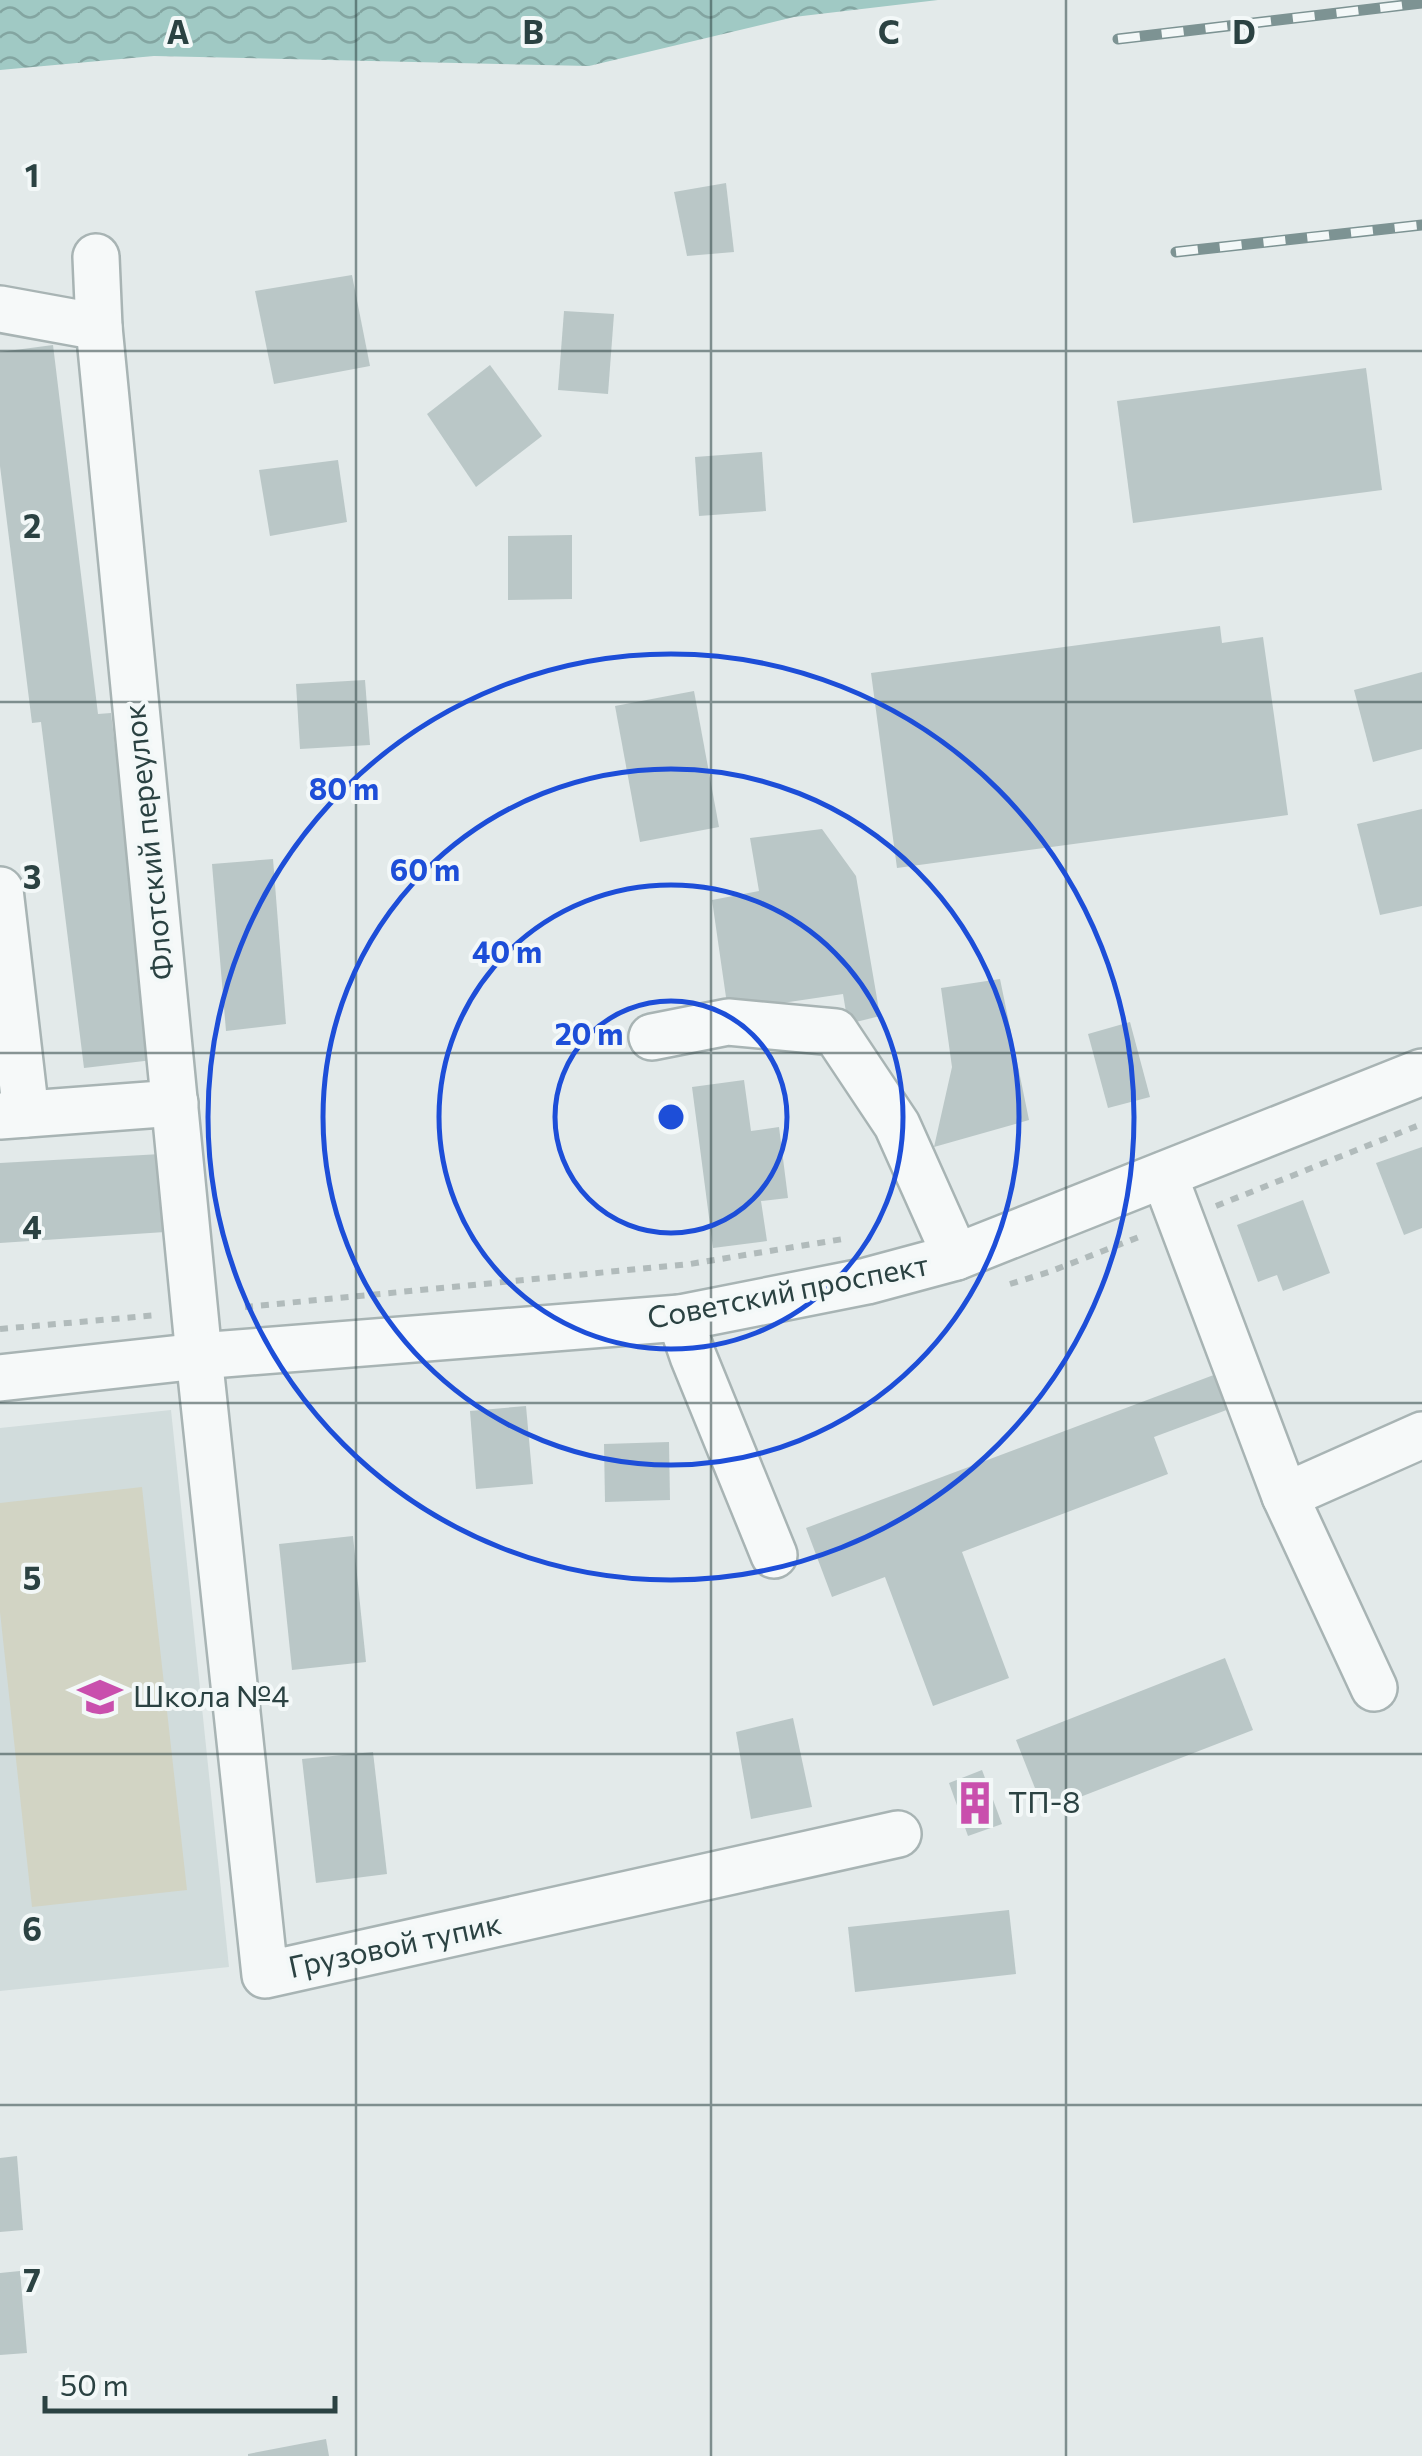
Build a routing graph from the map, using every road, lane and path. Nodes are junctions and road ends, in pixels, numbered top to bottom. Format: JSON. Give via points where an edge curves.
{"nodes":[{"id":1,"x":96,"y":256,"type":"dead end"},
{"id":2,"x":0,"y":309,"type":"edge"},
{"id":3,"x":100,"y":327,"type":"junction"},
{"id":4,"x":0,"y":890,"type":"edge"},
{"id":5,"x":652,"y":1037,"type":"dead end"},
{"id":6,"x":1422,"y":1072,"type":"edge"},
{"id":7,"x":175,"y":1103,"type":"junction"},
{"id":8,"x":13,"y":1116,"type":"edge"},
{"id":9,"x":1164,"y":1175,"type":"junction"},
{"id":10,"x":856,"y":1238,"type":"dead end"},
{"id":11,"x":956,"y":1257,"type":"junction"},
{"id":12,"x":195,"y":1312,"type":"junction"},
{"id":13,"x":680,"y":1318,"type":"junction"},
{"id":14,"x":0,"y":1329,"type":"edge"},
{"id":15,"x":199,"y":1356,"type":"junction"},
{"id":16,"x":0,"y":1378,"type":"edge"},
{"id":17,"x":1422,"y":1435,"type":"edge"},
{"id":18,"x":1285,"y":1496,"type":"junction"},
{"id":19,"x":774,"y":1555,"type":"dead end"},
{"id":20,"x":1374,"y":1688,"type":"dead end"},
{"id":21,"x":898,"y":1834,"type":"dead end"}],
"edges":[{"from":1,"to":3,"type":"street","name":"Флотский переулок"},
{"from":2,"to":3,"type":"street"},
{"from":3,"to":7,"type":"street","name":"Флотский переулок"},
{"from":4,"to":8,"type":"street"},
{"from":5,"to":11,"type":"street","via":[[728,1022],[835,1032],[898,1125]]},
{"from":6,"to":9,"type":"street","name":"Советский проспект"},
{"from":7,"to":8,"type":"street"},
{"from":7,"to":12,"type":"street","name":"Флотский переулок"},
{"from":9,"to":11,"type":"street","name":"Советский проспект"},
{"from":9,"to":18,"type":"street"},
{"from":10,"to":12,"type":"path","via":[[690,1264]]},
{"from":11,"to":13,"type":"street","name":"Советский проспект"},
{"from":12,"to":14,"type":"path"},
{"from":12,"to":15,"type":"street","name":"Флотский переулок"},
{"from":13,"to":15,"type":"street","name":"Советский проспект"},
{"from":13,"to":19,"type":"street"},
{"from":15,"to":16,"type":"street","name":"Советский проспект"},
{"from":15,"to":21,"type":"street","name":"Грузовой тупик","via":[[265,1974]]},
{"from":17,"to":18,"type":"street"},
{"from":18,"to":20,"type":"street"}]}
